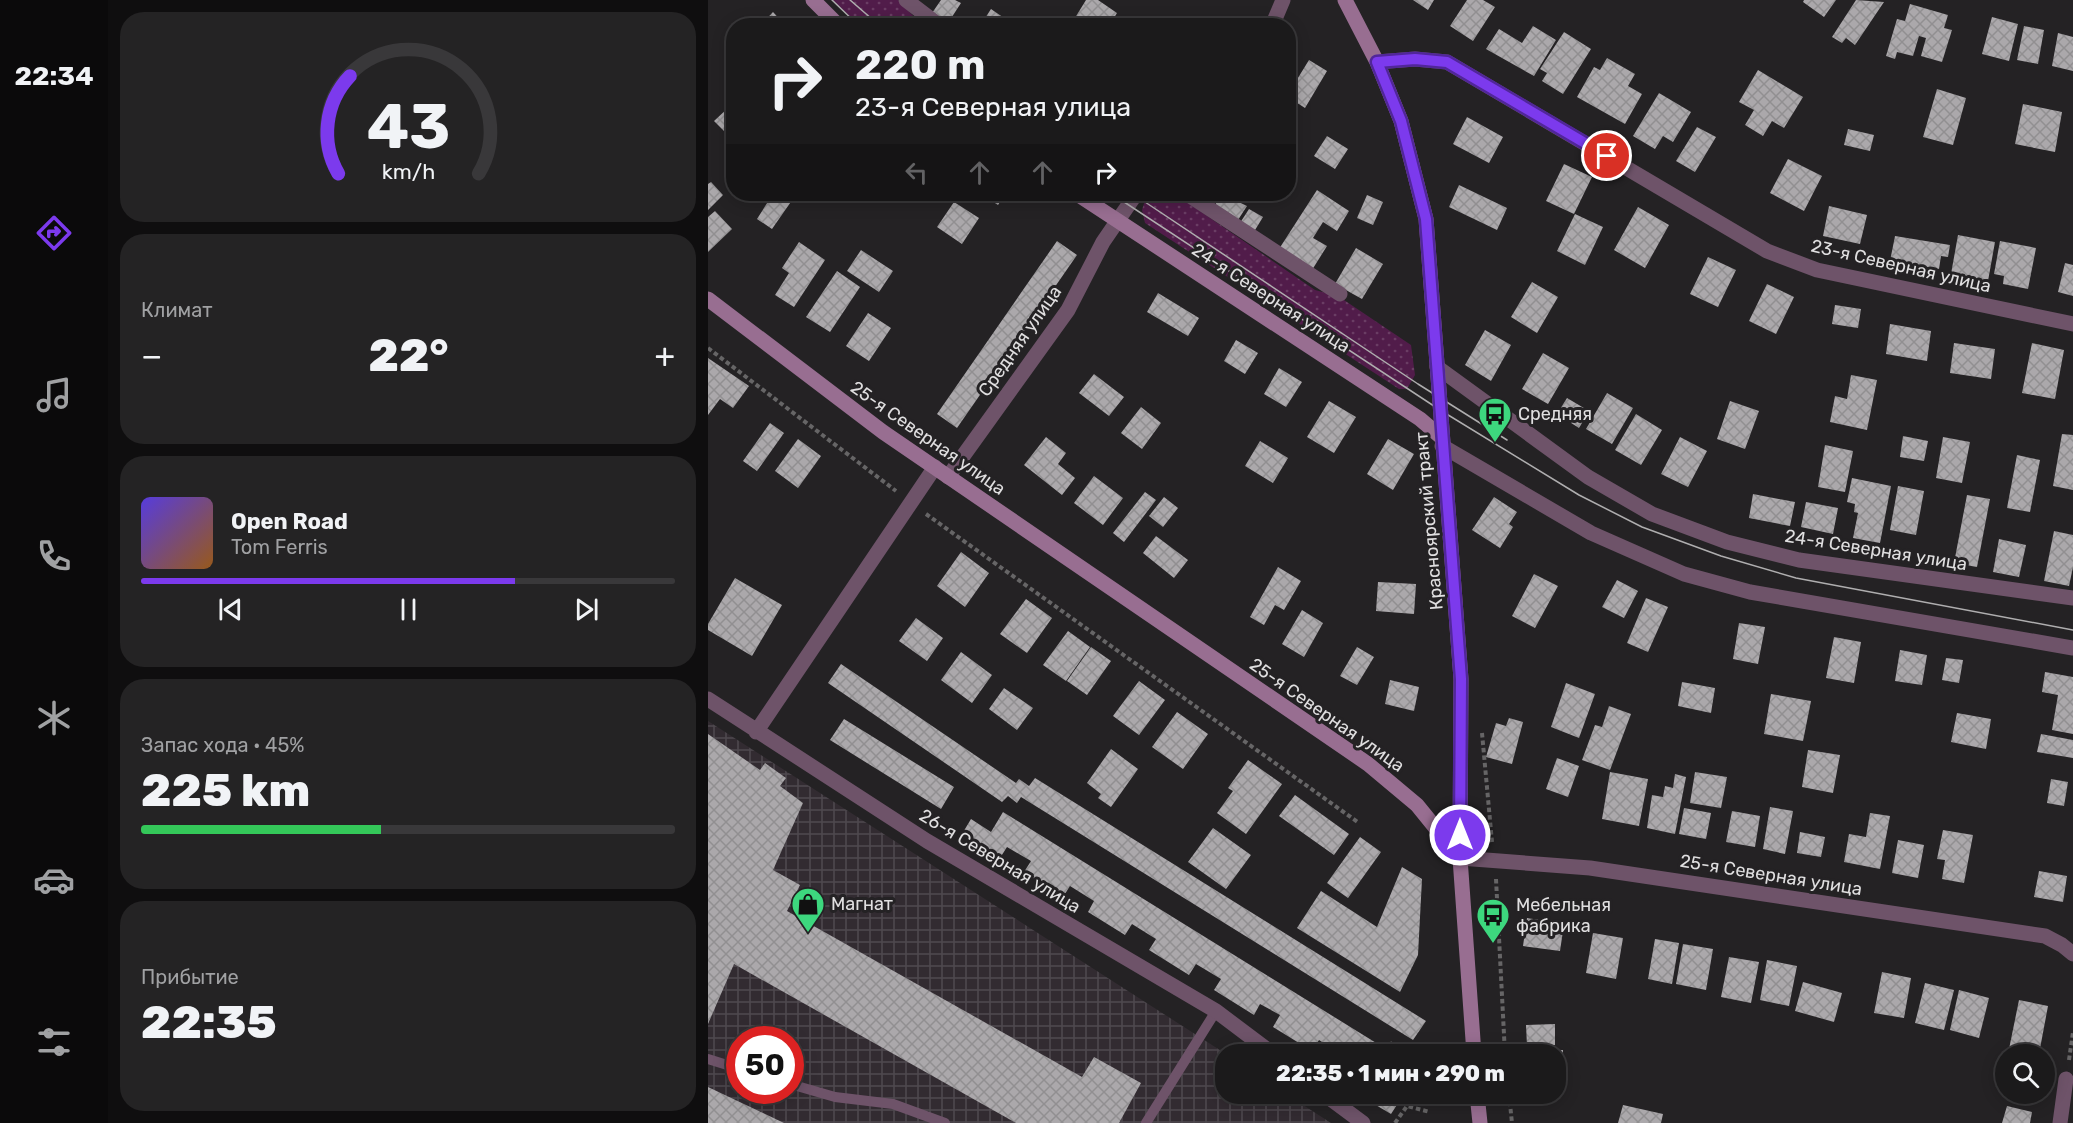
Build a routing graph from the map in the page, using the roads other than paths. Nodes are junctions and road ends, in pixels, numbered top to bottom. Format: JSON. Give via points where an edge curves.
{"nodes":[{"id":1,"x":813,"y":0,"type":"edge"},
{"id":2,"x":906,"y":0,"type":"edge"},
{"id":3,"x":1283,"y":0,"type":"edge"},
{"id":4,"x":1345,"y":0,"type":"edge"},
{"id":5,"x":831,"y":18,"type":"edge"},
{"id":6,"x":930,"y":18,"type":"edge"},
{"id":7,"x":1275,"y":18,"type":"edge"},
{"id":8,"x":1377,"y":62,"type":"junction"},
{"id":9,"x":1088,"y":201,"type":"edge"},
{"id":10,"x":1131,"y":201,"type":"edge"},
{"id":11,"x":1198,"y":201,"type":"edge"},
{"id":12,"x":1117,"y":219,"type":"junction"},
{"id":13,"x":1340,"y":294,"type":"dead end"},
{"id":14,"x":708,"y":299,"type":"edge"},
{"id":15,"x":2073,"y":324,"type":"edge"},
{"id":16,"x":1437,"y":368,"type":"junction"},
{"id":17,"x":1442,"y":441,"type":"junction"},
{"id":18,"x":942,"y":472,"type":"junction"},
{"id":19,"x":2073,"y":598,"type":"edge"},
{"id":20,"x":2073,"y":648,"type":"edge"},
{"id":21,"x":708,"y":699,"type":"edge"},
{"id":22,"x":756,"y":732,"type":"junction"},
{"id":23,"x":1460,"y":858,"type":"junction"},
{"id":24,"x":2073,"y":954,"type":"edge"},
{"id":25,"x":1216,"y":1011,"type":"junction"},
{"id":26,"x":1260,"y":1044,"type":"edge"},
{"id":27,"x":1473,"y":1044,"type":"edge"},
{"id":28,"x":708,"y":1059,"type":"edge"},
{"id":29,"x":726,"y":1065,"type":"edge"},
{"id":30,"x":2066,"y":1079,"type":"road end"},
{"id":31,"x":804,"y":1088,"type":"edge"},
{"id":32,"x":1337,"y":1104,"type":"edge"},
{"id":33,"x":1478,"y":1104,"type":"edge"},
{"id":34,"x":945,"y":1123,"type":"edge"},
{"id":35,"x":1146,"y":1123,"type":"edge"},
{"id":36,"x":1363,"y":1123,"type":"edge"},
{"id":37,"x":1480,"y":1123,"type":"edge"},
{"id":38,"x":2060,"y":1123,"type":"edge"}],
"edges":[{"from":1,"to":5,"type":"main road"},
{"from":2,"to":6,"type":"street"},
{"from":3,"to":7,"type":"street"},
{"from":4,"to":8,"type":"main road","name":"Красноярский тракт"},
{"from":8,"to":15,"type":"street","name":"23-я Северная улица","via":[[1447,62],[1767,250],[1817,270]]},
{"from":8,"to":16,"type":"main road","name":"Красноярский тракт","via":[[1401,121],[1426,219]]},
{"from":9,"to":12,"type":"main road","name":"24-я Северная улица"},
{"from":10,"to":12,"type":"street","name":"Средняя улица"},
{"from":11,"to":13,"type":"street"},
{"from":12,"to":17,"type":"main road","name":"24-я Северная улица","via":[[1420,419]]},
{"from":12,"to":18,"type":"street","name":"Средняя улица","via":[[1068,310]]},
{"from":14,"to":18,"type":"main road","name":"25-я Северная улица"},
{"from":16,"to":17,"type":"main road","name":"Красноярский тракт"},
{"from":16,"to":19,"type":"street","name":"24-я Северная улица","via":[[1588,477],[1652,514],[1727,542],[1799,560]]},
{"from":17,"to":20,"type":"street","name":"24-я Северная улица","via":[[1591,533],[1684,574],[1750,592]]},
{"from":17,"to":23,"type":"main road","name":"Красноярский тракт","via":[[1461,679]]},
{"from":18,"to":22,"type":"street","name":"Средняя улица","via":[[911,502]]},
{"from":18,"to":23,"type":"main road","name":"25-я Северная улица","via":[[1368,764],[1417,805]]},
{"from":21,"to":22,"type":"street","name":"26-я Северная улица"},
{"from":22,"to":25,"type":"street","name":"26-я Северная улица","via":[[927,841]]},
{"from":23,"to":24,"type":"street","name":"25-я Северная улица","via":[[1590,868],[2045,936]]},
{"from":23,"to":27,"type":"main road","name":"Красноярский тракт"},
{"from":25,"to":26,"type":"street","name":"26-я Северная улица"},
{"from":25,"to":35,"type":"lane"},
{"from":28,"to":29,"type":"lane"},
{"from":30,"to":38,"type":"street"},
{"from":31,"to":34,"type":"lane","via":[[834,1097],[893,1104]]},
{"from":32,"to":36,"type":"street"},
{"from":33,"to":37,"type":"main road"}]}
